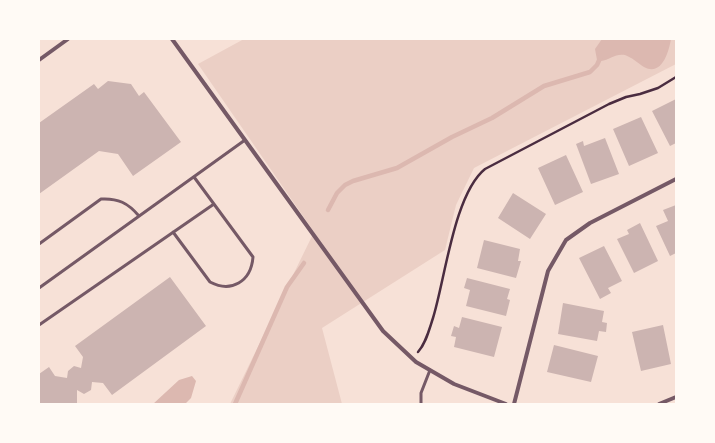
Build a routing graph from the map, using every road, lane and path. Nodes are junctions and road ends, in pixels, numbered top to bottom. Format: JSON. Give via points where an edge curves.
{"nodes":[{"id":1,"x":68,"y":39,"type":"edge"},
{"id":2,"x":172,"y":39,"type":"edge"},
{"id":3,"x":39,"y":60,"type":"edge"},
{"id":4,"x":676,"y":77,"type":"edge"},
{"id":5,"x":245,"y":140,"type":"junction"},
{"id":6,"x":194,"y":176,"type":"junction"},
{"id":7,"x":676,"y":179,"type":"edge"},
{"id":8,"x":214,"y":204,"type":"junction"},
{"id":9,"x":138,"y":216,"type":"junction"},
{"id":10,"x":173,"y":232,"type":"junction"},
{"id":11,"x":39,"y":244,"type":"edge"},
{"id":12,"x":39,"y":288,"type":"edge"},
{"id":13,"x":39,"y":325,"type":"edge"},
{"id":14,"x":412,"y":358,"type":"junction"},
{"id":15,"x":430,"y":370,"type":"junction"},
{"id":16,"x":676,"y":397,"type":"edge"},
{"id":17,"x":421,"y":404,"type":"edge"},
{"id":18,"x":506,"y":404,"type":"edge"},
{"id":19,"x":514,"y":404,"type":"edge"},
{"id":20,"x":659,"y":404,"type":"edge"}],
"edges":[{"from":1,"to":3,"type":"street"},
{"from":2,"to":5,"type":"street"},
{"from":4,"to":14,"type":"path","via":[[658,88],[626,96],[492,165],[478,175],[460,214],[428,334]]},
{"from":5,"to":6,"type":"lane"},
{"from":5,"to":14,"type":"street","via":[[383,331]]},
{"from":6,"to":8,"type":"lane"},
{"from":6,"to":9,"type":"lane"},
{"from":7,"to":19,"type":"street","via":[[590,223],[566,240],[548,271]]},
{"from":8,"to":10,"type":"lane"},
{"from":8,"to":10,"type":"lane","via":[[253,258],[249,274],[243,281],[226,287],[210,282]]},
{"from":9,"to":11,"type":"lane","via":[[132,207],[123,201],[101,199]]},
{"from":9,"to":12,"type":"lane"},
{"from":10,"to":13,"type":"lane"},
{"from":14,"to":15,"type":"street"},
{"from":15,"to":17,"type":"lane","via":[[421,393]]},
{"from":15,"to":18,"type":"street","via":[[454,384]]},
{"from":16,"to":20,"type":"street"}]}
